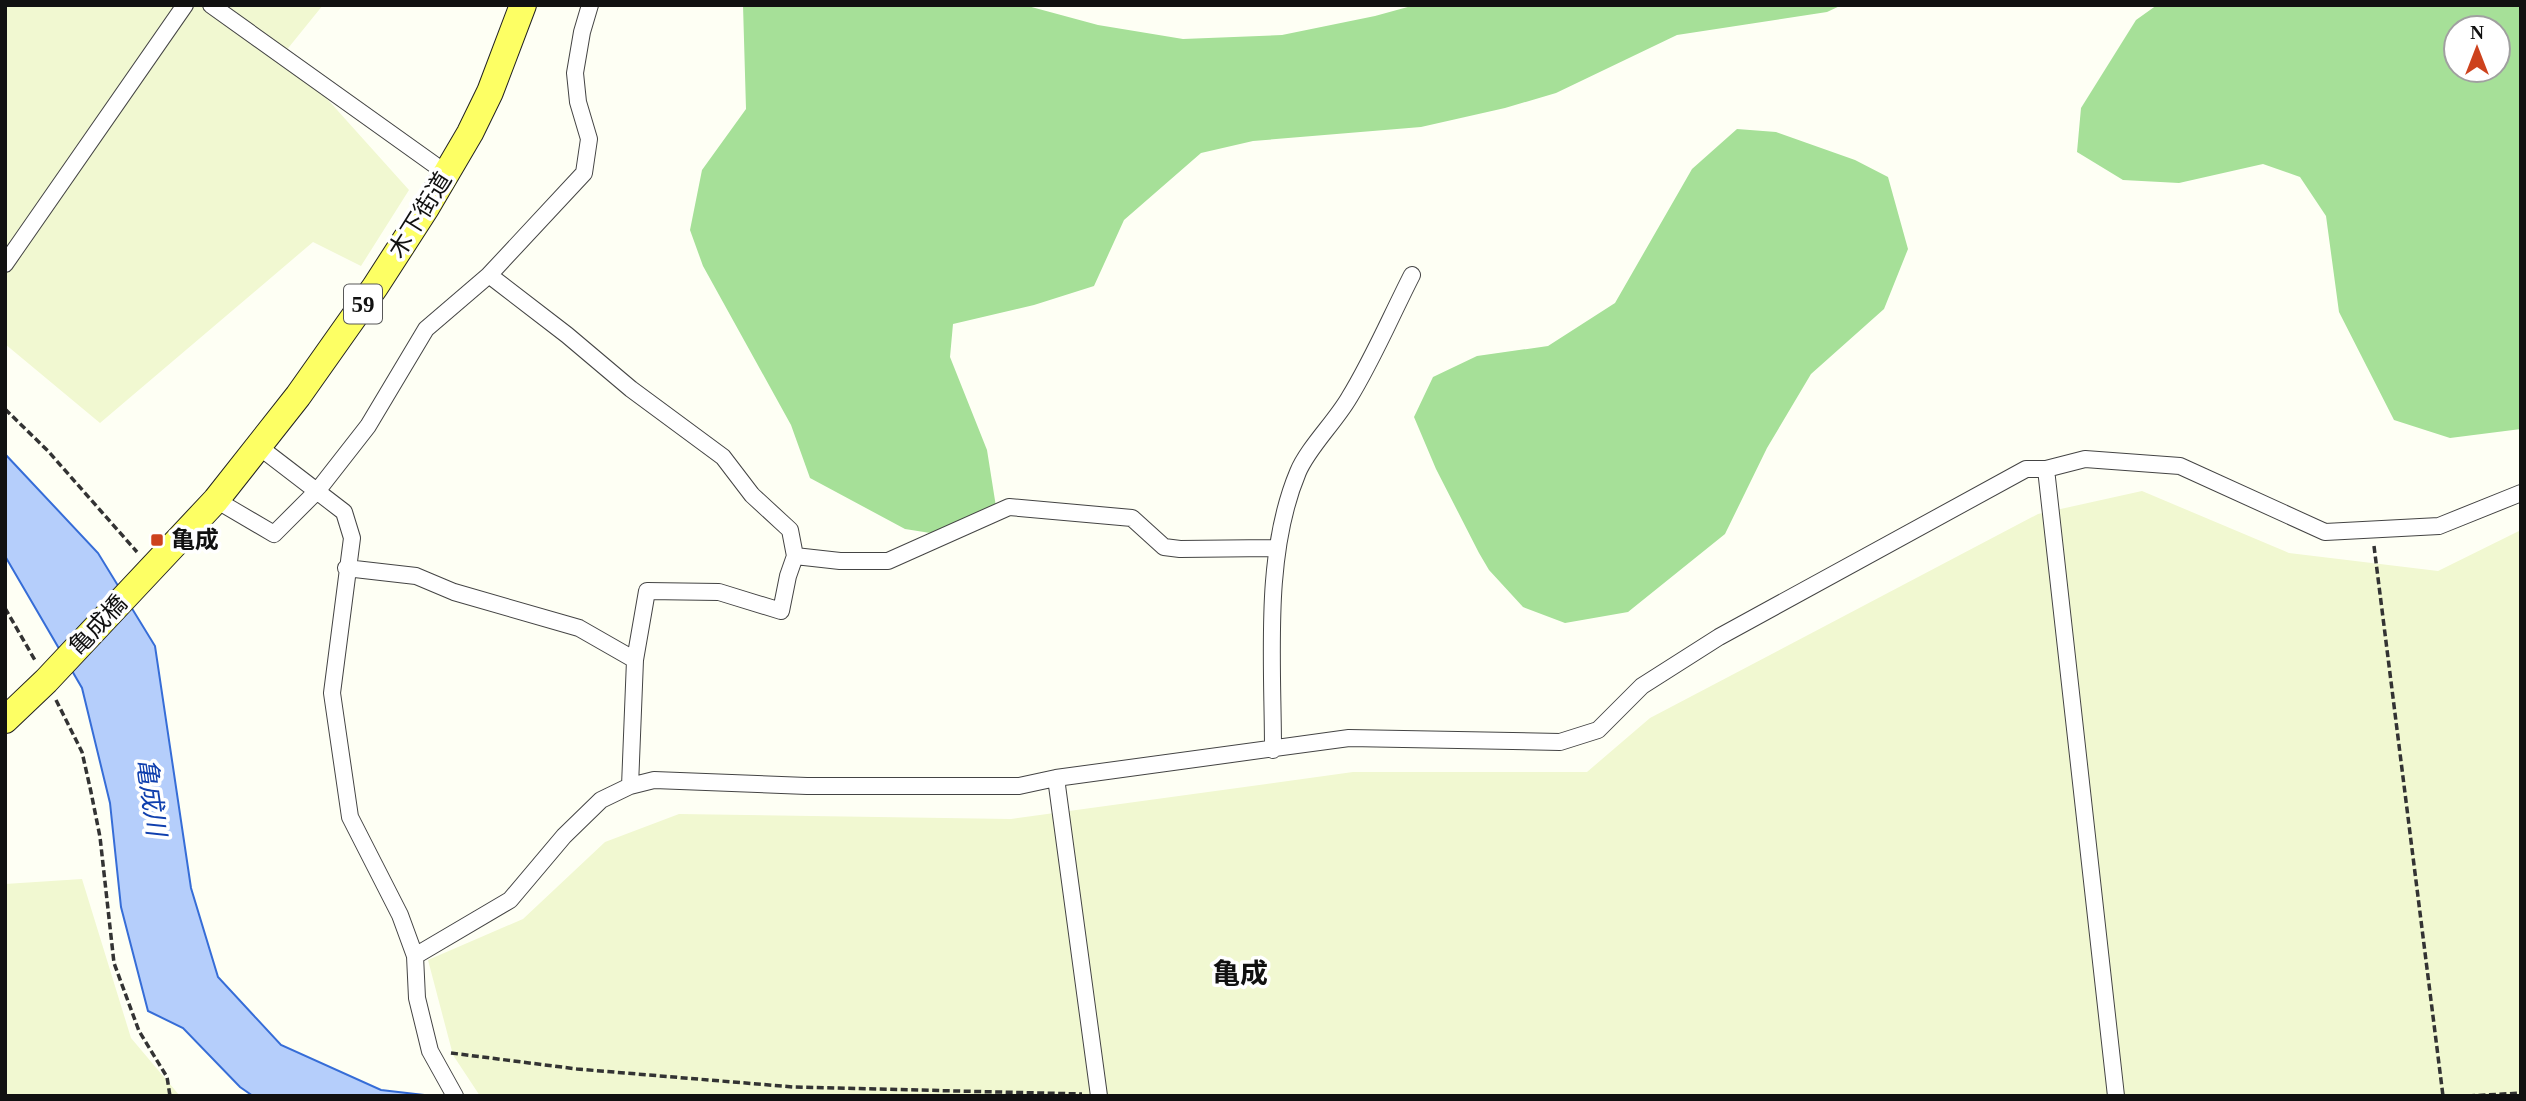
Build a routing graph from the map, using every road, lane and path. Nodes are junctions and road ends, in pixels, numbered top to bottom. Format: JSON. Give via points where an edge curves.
{"nodes":[{"id":1,"x":185,"y":5,"type":"edge"},
{"id":2,"x":211,"y":5,"type":"edge"},
{"id":3,"x":523,"y":5,"type":"edge"},
{"id":4,"x":590,"y":5,"type":"edge"},
{"id":5,"x":446,"y":173,"type":"junction"},
{"id":6,"x":5,"y":264,"type":"edge"},
{"id":7,"x":489,"y":275,"type":"junction"},
{"id":8,"x":1412,"y":275,"type":"dead end"},
{"id":9,"x":5,"y":410,"type":"edge"},
{"id":10,"x":258,"y":446,"type":"junction"},
{"id":11,"x":2046,"y":468,"type":"junction"},
{"id":12,"x":318,"y":490,"type":"junction"},
{"id":13,"x":2521,"y":493,"type":"edge"},
{"id":14,"x":216,"y":500,"type":"junction"},
{"id":15,"x":2372,"y":530,"type":"junction"},
{"id":16,"x":1276,"y":548,"type":"junction"},
{"id":17,"x":795,"y":556,"type":"junction"},
{"id":18,"x":346,"y":568,"type":"junction"},
{"id":19,"x":151,"y":569,"type":"junction"},
{"id":20,"x":5,"y":608,"type":"edge"},
{"id":21,"x":635,"y":660,"type":"junction"},
{"id":22,"x":46,"y":681,"type":"junction"},
{"id":23,"x":5,"y":720,"type":"edge"},
{"id":24,"x":1273,"y":750,"type":"junction"},
{"id":25,"x":1056,"y":778,"type":"junction"},
{"id":26,"x":630,"y":786,"type":"junction"},
{"id":27,"x":415,"y":956,"type":"junction"},
{"id":28,"x":430,"y":1051,"type":"junction"},
{"id":29,"x":2521,"y":1093,"type":"edge"},
{"id":30,"x":1099,"y":1095,"type":"edge"},
{"id":31,"x":170,"y":1096,"type":"edge"},
{"id":32,"x":455,"y":1096,"type":"edge"},
{"id":33,"x":2116,"y":1096,"type":"edge"},
{"id":34,"x":2443,"y":1096,"type":"edge"},
{"id":35,"x":2468,"y":1096,"type":"edge"}],
"edges":[{"from":1,"to":6,"type":"street"},
{"from":2,"to":5,"type":"street"},
{"from":3,"to":5,"type":"main road","name":"木下街道","number":"59","via":[[490,92]]},
{"from":4,"to":7,"type":"street","via":[[575,73],[589,139],[584,173]]},
{"from":5,"to":10,"type":"main road","name":"木下街道","number":"59","via":[[375,287]]},
{"from":7,"to":12,"type":"street","via":[[426,329],[368,426]]},
{"from":7,"to":17,"type":"street","via":[[723,457],[752,495],[790,530]]},
{"from":8,"to":16,"type":"street","via":[[1349,398],[1298,470]]},
{"from":9,"to":19,"type":"path","via":[[48,451]]},
{"from":10,"to":12,"type":"street"},
{"from":10,"to":14,"type":"main road","name":"木下街道","number":"59"},
{"from":11,"to":15,"type":"street","via":[[2085,459],[2180,466],[2325,533]]},
{"from":11,"to":24,"type":"street","via":[[2026,469],[1718,637],[1642,686],[1598,730],[1560,742],[1349,738]]},
{"from":11,"to":33,"type":"street"},
{"from":12,"to":14,"type":"street","via":[[274,534]]},
{"from":12,"to":18,"type":"street","via":[[344,512],[352,538]]},
{"from":13,"to":15,"type":"street","via":[[2439,526]]},
{"from":14,"to":19,"type":"main road","name":"木下街道","number":"59"},
{"from":15,"to":34,"type":"path"},
{"from":16,"to":17,"type":"street","via":[[1164,547],[1132,518],[1009,507],[888,561]]},
{"from":16,"to":24,"type":"street"},
{"from":17,"to":21,"type":"street","via":[[781,611],[719,592],[647,592]]},
{"from":18,"to":21,"type":"street","via":[[416,576],[454,592],[579,628]]},
{"from":18,"to":27,"type":"street","via":[[332,693],[350,817],[400,915]]},
{"from":19,"to":22,"type":"main road","name":"亀成橋","number":"59"},
{"from":20,"to":22,"type":"path"},
{"from":21,"to":26,"type":"street"},
{"from":22,"to":23,"type":"main road","number":"59"},
{"from":22,"to":31,"type":"path","via":[[82,752],[100,837],[114,963],[139,1031],[167,1077]]},
{"from":24,"to":25,"type":"street"},
{"from":25,"to":26,"type":"street","via":[[1019,786],[654,780]]},
{"from":25,"to":30,"type":"street"},
{"from":26,"to":27,"type":"street","via":[[601,800],[510,900]]},
{"from":27,"to":28,"type":"street","via":[[417,998]]},
{"from":28,"to":30,"type":"path","via":[[793,1087]]},
{"from":28,"to":32,"type":"street"},
{"from":29,"to":35,"type":"path"}]}
